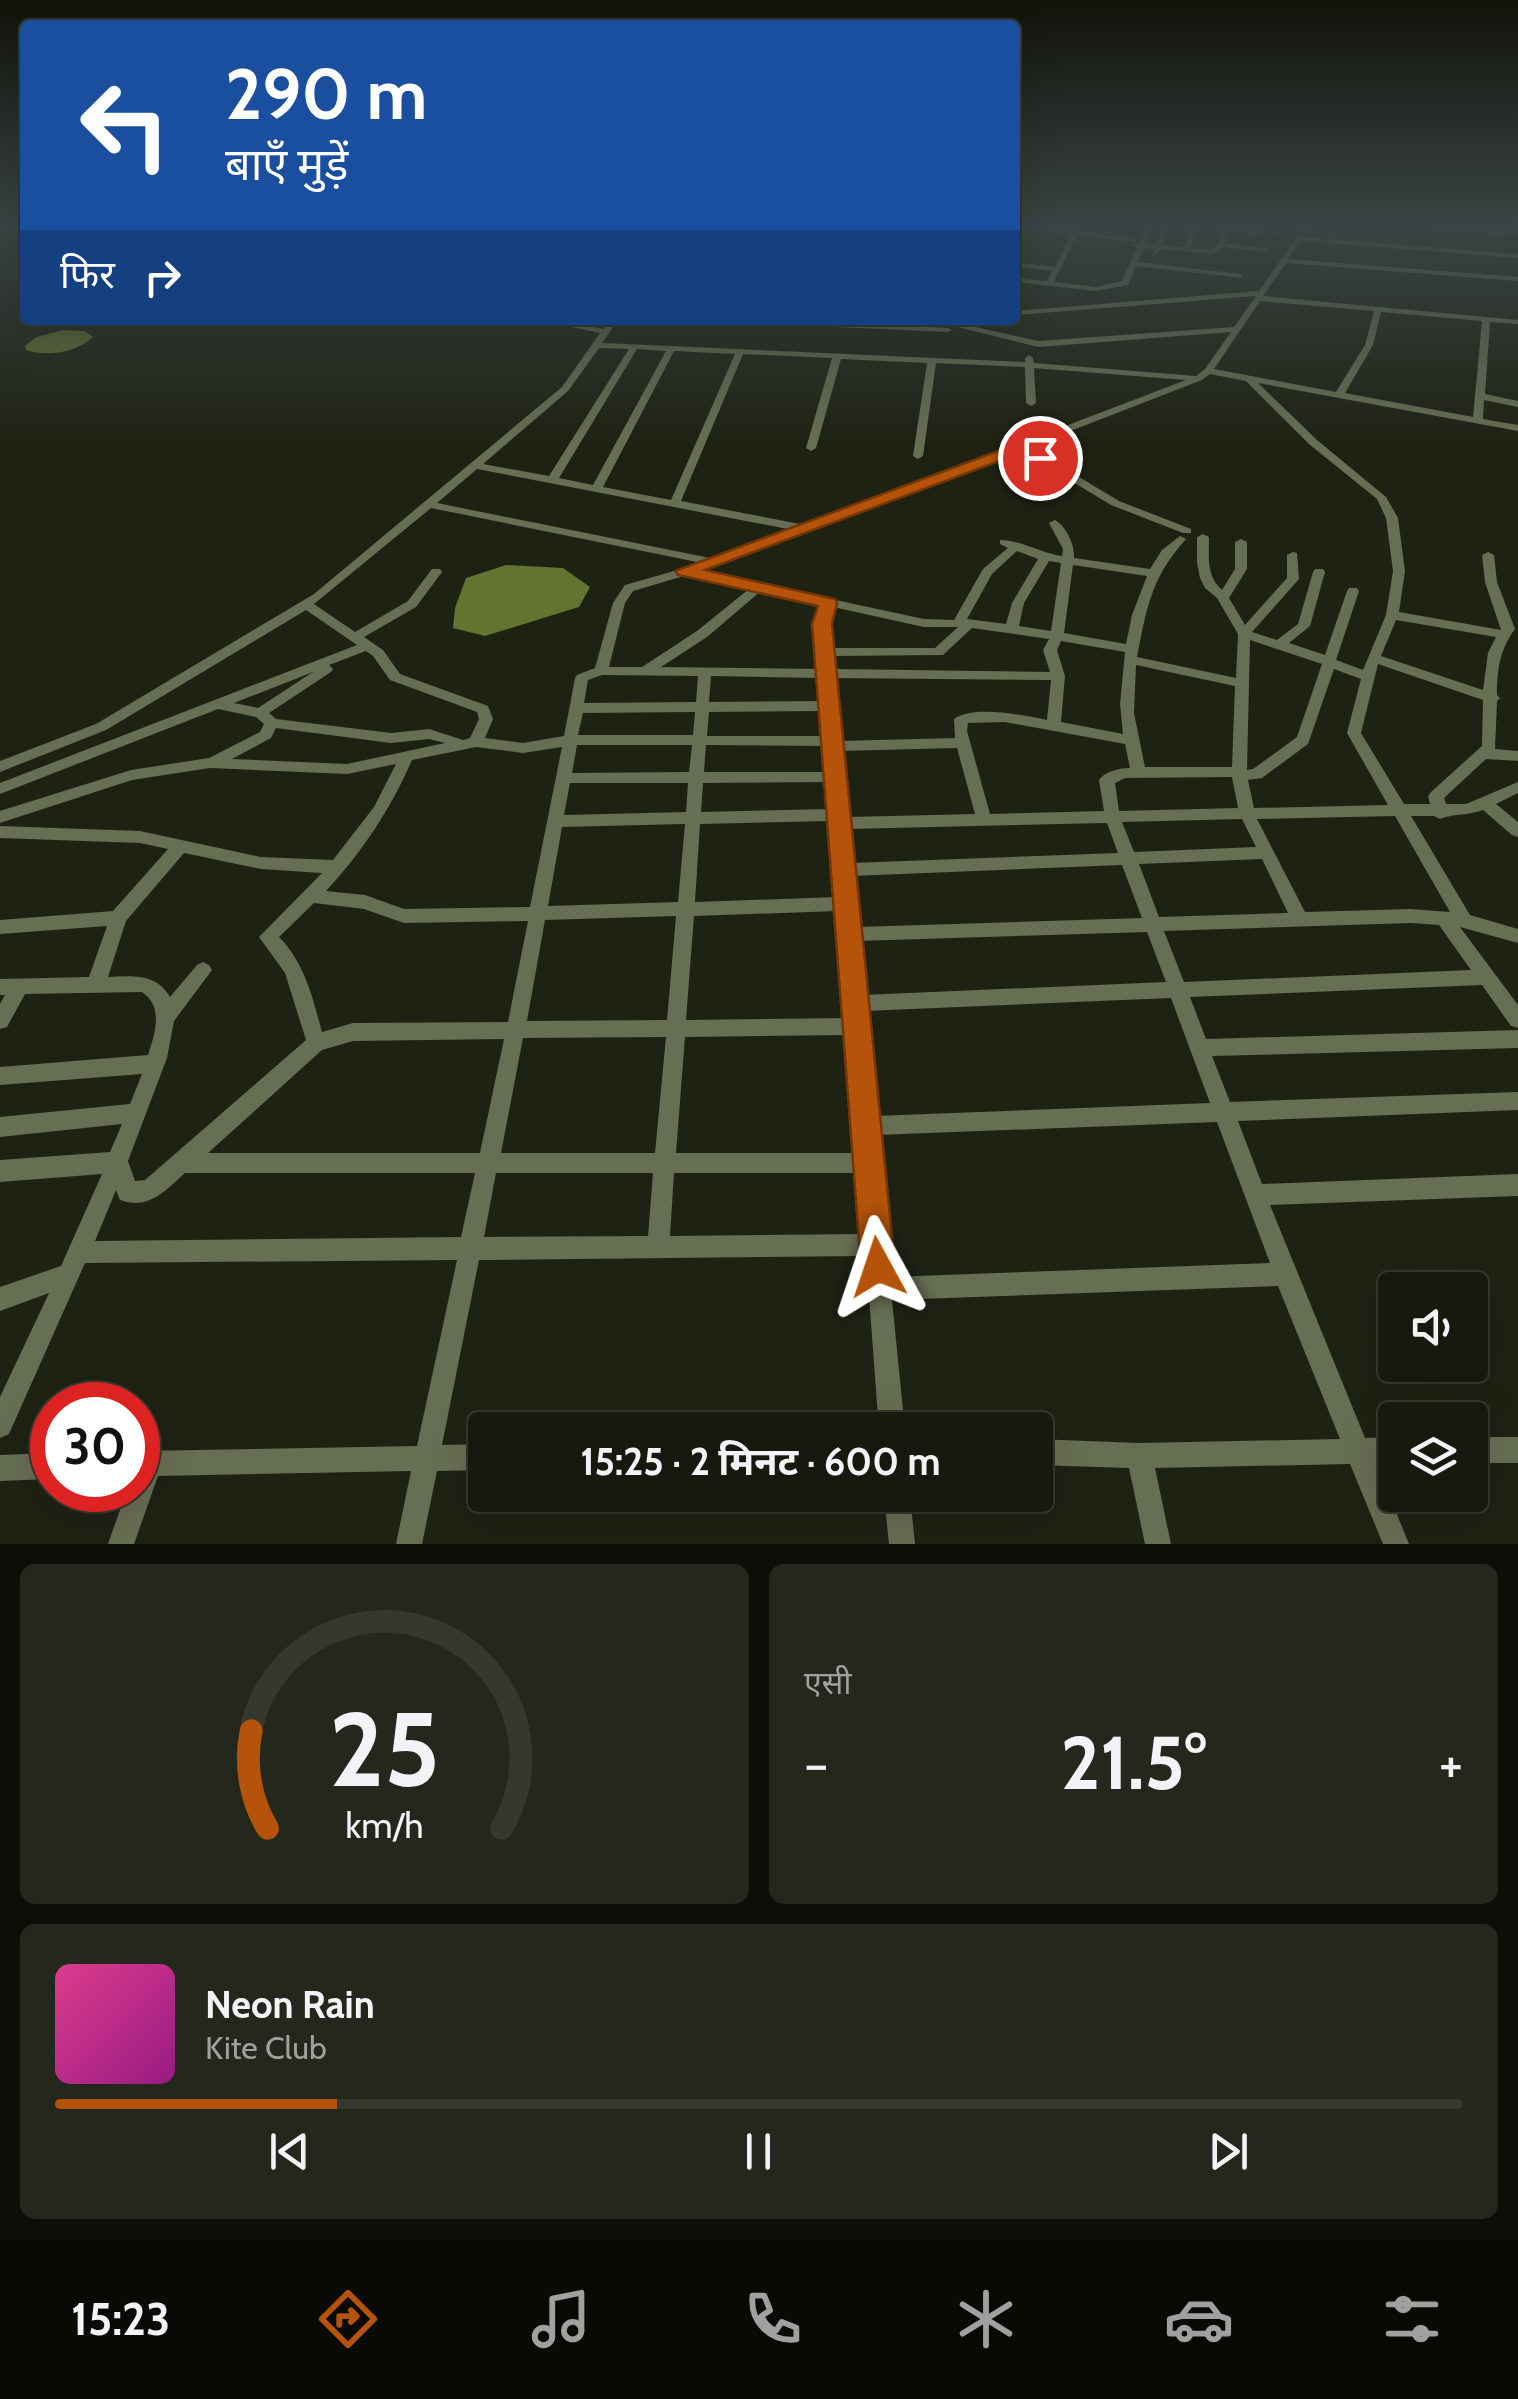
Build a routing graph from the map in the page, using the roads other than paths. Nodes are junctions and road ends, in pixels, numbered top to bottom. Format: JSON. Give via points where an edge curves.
{"nodes":[{"id":1,"x":1103,"y":299,"type":"edge"},
{"id":2,"x":1168,"y":299,"type":"edge"},
{"id":3,"x":1257,"y":299,"type":"edge"},
{"id":4,"x":1287,"y":299,"type":"edge"},
{"id":5,"x":1102,"y":305,"type":"junction"},
{"id":6,"x":1378,"y":309,"type":"junction"},
{"id":7,"x":1020,"y":313,"type":"edge"},
{"id":8,"x":1486,"y":319,"type":"junction"},
{"id":9,"x":1518,"y":322,"type":"edge"},
{"id":10,"x":582,"y":325,"type":"edge"},
{"id":11,"x":611,"y":325,"type":"edge"},
{"id":12,"x":834,"y":325,"type":"edge"},
{"id":13,"x":948,"y":325,"type":"edge"},
{"id":14,"x":1234,"y":330,"type":"junction"},
{"id":15,"x":967,"y":331,"type":"junction"},
{"id":16,"x":607,"y":332,"type":"junction"},
{"id":17,"x":1028,"y":344,"type":"junction"},
{"id":18,"x":599,"y":345,"type":"junction"},
{"id":19,"x":634,"y":347,"type":"junction"},
{"id":20,"x":671,"y":349,"type":"junction"},
{"id":21,"x":740,"y":352,"type":"junction"},
{"id":22,"x":837,"y":356,"type":"junction"},
{"id":23,"x":932,"y":361,"type":"junction"},
{"id":24,"x":1030,"y":365,"type":"junction"},
{"id":25,"x":1203,"y":374,"type":"junction"},
{"id":26,"x":1249,"y":378,"type":"junction"},
{"id":27,"x":1339,"y":395,"type":"junction"},
{"id":28,"x":1480,"y":396,"type":"junction"},
{"id":29,"x":1031,"y":403,"type":"dead end"},
{"id":30,"x":1518,"y":404,"type":"edge"},
{"id":31,"x":1478,"y":420,"type":"junction"},
{"id":32,"x":1518,"y":428,"type":"edge"},
{"id":33,"x":1022,"y":447,"type":"junction"},
{"id":34,"x":811,"y":448,"type":"dead end"},
{"id":35,"x":918,"y":456,"type":"dead end"},
{"id":36,"x":474,"y":465,"type":"junction"},
{"id":37,"x":554,"y":478,"type":"junction"},
{"id":38,"x":598,"y":486,"type":"junction"},
{"id":39,"x":676,"y":501,"type":"junction"},
{"id":40,"x":428,"y":504,"type":"junction"},
{"id":41,"x":1055,"y":523,"type":"dead end"},
{"id":42,"x":808,"y":529,"type":"junction"},
{"id":43,"x":1203,"y":537,"type":"dead end"},
{"id":44,"x":1241,"y":542,"type":"dead end"},
{"id":45,"x":1294,"y":555,"type":"dead end"},
{"id":46,"x":1044,"y":556,"type":"junction"},
{"id":47,"x":1488,"y":556,"type":"dead end"},
{"id":48,"x":1068,"y":560,"type":"junction"},
{"id":49,"x":716,"y":563,"type":"junction"},
{"id":50,"x":684,"y":571,"type":"junction"},
{"id":51,"x":436,"y":572,"type":"dead end"},
{"id":52,"x":1319,"y":572,"type":"dead end"},
{"id":53,"x":1153,"y":573,"type":"junction"},
{"id":54,"x":757,"y":588,"type":"junction"},
{"id":55,"x":1354,"y":591,"type":"dead end"},
{"id":56,"x":1224,"y":596,"type":"junction"},
{"id":57,"x":828,"y":603,"type":"junction"},
{"id":58,"x":307,"y":605,"type":"junction"},
{"id":59,"x":1392,"y":615,"type":"junction"},
{"id":60,"x":1511,"y":617,"type":"edge"},
{"id":61,"x":965,"y":622,"type":"junction"},
{"id":62,"x":1012,"y":628,"type":"junction"},
{"id":63,"x":1244,"y":634,"type":"junction"},
{"id":64,"x":1503,"y":634,"type":"junction"},
{"id":65,"x":1057,"y":635,"type":"junction"},
{"id":66,"x":360,"y":641,"type":"junction"},
{"id":67,"x":1280,"y":644,"type":"junction"},
{"id":68,"x":349,"y":652,"type":"junction"},
{"id":69,"x":1132,"y":655,"type":"junction"},
{"id":70,"x":1373,"y":658,"type":"junction"},
{"id":71,"x":827,"y":662,"type":"junction"},
{"id":72,"x":1332,"y":662,"type":"junction"},
{"id":73,"x":601,"y":671,"type":"junction"},
{"id":74,"x":646,"y":672,"type":"junction"},
{"id":75,"x":705,"y":672,"type":"junction"},
{"id":76,"x":1058,"y":676,"type":"junction"},
{"id":77,"x":1367,"y":677,"type":"junction"},
{"id":78,"x":1242,"y":683,"type":"junction"},
{"id":79,"x":1492,"y":698,"type":"junction"},
{"id":80,"x":216,"y":704,"type":"junction"},
{"id":81,"x":702,"y":706,"type":"junction"},
{"id":82,"x":830,"y":706,"type":"junction"},
{"id":83,"x":576,"y":708,"type":"junction"},
{"id":84,"x":266,"y":718,"type":"junction"},
{"id":85,"x":1054,"y":724,"type":"junction"},
{"id":86,"x":571,"y":740,"type":"junction"},
{"id":87,"x":1130,"y":740,"type":"junction"},
{"id":88,"x":699,"y":741,"type":"junction"},
{"id":89,"x":468,"y":742,"type":"junction"},
{"id":90,"x":963,"y":743,"type":"junction"},
{"id":91,"x":834,"y":744,"type":"junction"},
{"id":92,"x":1486,"y":754,"type":"junction"},
{"id":93,"x":1518,"y":756,"type":"edge"},
{"id":94,"x":406,"y":758,"type":"junction"},
{"id":95,"x":210,"y":763,"type":"junction"},
{"id":96,"x":0,"y":768,"type":"edge"},
{"id":97,"x":1138,"y":773,"type":"junction"},
{"id":98,"x":1239,"y":774,"type":"junction"},
{"id":99,"x":563,"y":778,"type":"junction"},
{"id":100,"x":696,"y":778,"type":"junction"},
{"id":101,"x":836,"y":778,"type":"junction"},
{"id":102,"x":1518,"y":787,"type":"edge"},
{"id":103,"x":0,"y":788,"type":"edge"},
{"id":104,"x":1486,"y":803,"type":"junction"},
{"id":105,"x":1403,"y":810,"type":"junction"},
{"id":106,"x":1440,"y":812,"type":"junction"},
{"id":107,"x":1248,"y":814,"type":"junction"},
{"id":108,"x":1112,"y":816,"type":"junction"},
{"id":109,"x":0,"y":817,"type":"edge"},
{"id":110,"x":693,"y":818,"type":"junction"},
{"id":111,"x":840,"y":819,"type":"junction"},
{"id":112,"x":984,"y":819,"type":"junction"},
{"id":113,"x":555,"y":820,"type":"junction"},
{"id":114,"x":0,"y":832,"type":"edge"},
{"id":115,"x":1518,"y":832,"type":"edge"},
{"id":116,"x":180,"y":846,"type":"junction"},
{"id":117,"x":1267,"y":853,"type":"junction"},
{"id":118,"x":1128,"y":858,"type":"junction"},
{"id":119,"x":337,"y":867,"type":"junction"},
{"id":120,"x":844,"y":870,"type":"junction"},
{"id":121,"x":312,"y":896,"type":"junction"},
{"id":122,"x":847,"y":904,"type":"junction"},
{"id":123,"x":686,"y":908,"type":"junction"},
{"id":124,"x":539,"y":912,"type":"junction"},
{"id":125,"x":1444,"y":917,"type":"junction"},
{"id":126,"x":118,"y":918,"type":"junction"},
{"id":127,"x":1300,"y":919,"type":"junction"},
{"id":128,"x":1464,"y":920,"type":"junction"},
{"id":129,"x":1154,"y":924,"type":"junction"},
{"id":130,"x":0,"y":927,"type":"edge"},
{"id":131,"x":850,"y":934,"type":"junction"},
{"id":132,"x":1518,"y":936,"type":"edge"},
{"id":133,"x":202,"y":970,"type":"dead end"},
{"id":134,"x":1487,"y":977,"type":"junction"},
{"id":135,"x":97,"y":982,"type":"junction"},
{"id":136,"x":10,"y":986,"type":"edge"},
{"id":137,"x":1178,"y":988,"type":"junction"},
{"id":138,"x":856,"y":1002,"type":"junction"},
{"id":139,"x":166,"y":1016,"type":"junction"},
{"id":140,"x":1518,"y":1020,"type":"edge"},
{"id":141,"x":0,"y":1021,"type":"edge"},
{"id":142,"x":858,"y":1026,"type":"junction"},
{"id":143,"x":676,"y":1027,"type":"junction"},
{"id":144,"x":516,"y":1028,"type":"junction"},
{"id":145,"x":1518,"y":1039,"type":"edge"},
{"id":146,"x":316,"y":1043,"type":"junction"},
{"id":147,"x":1200,"y":1048,"type":"junction"},
{"id":148,"x":154,"y":1064,"type":"junction"},
{"id":149,"x":0,"y":1076,"type":"edge"},
{"id":150,"x":1518,"y":1101,"type":"edge"},
{"id":151,"x":136,"y":1113,"type":"junction"},
{"id":152,"x":1226,"y":1115,"type":"junction"},
{"id":153,"x":866,"y":1126,"type":"junction"},
{"id":154,"x":0,"y":1127,"type":"edge"},
{"id":155,"x":118,"y":1162,"type":"junction"},
{"id":156,"x":180,"y":1163,"type":"junction"},
{"id":157,"x":869,"y":1164,"type":"junction"},
{"id":158,"x":488,"y":1165,"type":"junction"},
{"id":159,"x":665,"y":1165,"type":"junction"},
{"id":160,"x":0,"y":1171,"type":"edge"},
{"id":161,"x":1518,"y":1185,"type":"edge"},
{"id":162,"x":1255,"y":1194,"type":"junction"},
{"id":163,"x":658,"y":1245,"type":"junction"},
{"id":164,"x":876,"y":1245,"type":"junction"},
{"id":165,"x":471,"y":1246,"type":"junction"},
{"id":166,"x":75,"y":1263,"type":"junction"},
{"id":167,"x":1285,"y":1274,"type":"junction"},
{"id":168,"x":880,"y":1289,"type":"junction"},
{"id":169,"x":0,"y":1299,"type":"edge"},
{"id":170,"x":890,"y":1412,"type":"edge"},
{"id":171,"x":0,"y":1425,"type":"edge"},
{"id":172,"x":1378,"y":1450,"type":"edge"},
{"id":173,"x":1488,"y":1450,"type":"edge"},
{"id":174,"x":1518,"y":1450,"type":"edge"},
{"id":175,"x":1360,"y":1451,"type":"junction"},
{"id":176,"x":1053,"y":1453,"type":"edge"},
{"id":177,"x":1139,"y":1456,"type":"junction"},
{"id":178,"x":468,"y":1457,"type":"edge"},
{"id":179,"x":426,"y":1458,"type":"junction"},
{"id":180,"x":160,"y":1464,"type":"edge"},
{"id":181,"x":30,"y":1467,"type":"edge"},
{"id":182,"x":0,"y":1468,"type":"edge"},
{"id":183,"x":130,"y":1512,"type":"edge"},
{"id":184,"x":899,"y":1512,"type":"edge"},
{"id":185,"x":121,"y":1544,"type":"edge"},
{"id":186,"x":409,"y":1544,"type":"edge"},
{"id":187,"x":902,"y":1544,"type":"edge"},
{"id":188,"x":1158,"y":1544,"type":"edge"},
{"id":189,"x":1396,"y":1544,"type":"edge"}],
"edges":[{"from":1,"to":5,"type":"street"},
{"from":2,"to":5,"type":"street"},
{"from":3,"to":14,"type":"street"},
{"from":4,"to":6,"type":"street"},
{"from":5,"to":7,"type":"street"},
{"from":6,"to":8,"type":"street"},
{"from":6,"to":27,"type":"street","via":[[1369,345]]},
{"from":8,"to":9,"type":"street"},
{"from":8,"to":28,"type":"street"},
{"from":10,"to":16,"type":"street"},
{"from":11,"to":16,"type":"street"},
{"from":12,"to":15,"type":"street"},
{"from":13,"to":15,"type":"street"},
{"from":14,"to":17,"type":"street"},
{"from":14,"to":25,"type":"street"},
{"from":15,"to":17,"type":"street"},
{"from":16,"to":18,"type":"street"},
{"from":17,"to":24,"type":"street"},
{"from":18,"to":19,"type":"street"},
{"from":18,"to":36,"type":"street","via":[[571,384]]},
{"from":19,"to":20,"type":"street"},
{"from":19,"to":37,"type":"street"},
{"from":20,"to":21,"type":"street"},
{"from":20,"to":38,"type":"street"},
{"from":21,"to":22,"type":"street"},
{"from":21,"to":39,"type":"street"},
{"from":22,"to":23,"type":"street"},
{"from":22,"to":34,"type":"street"},
{"from":23,"to":24,"type":"street"},
{"from":23,"to":35,"type":"street"},
{"from":24,"to":25,"type":"street"},
{"from":24,"to":29,"type":"street"},
{"from":25,"to":26,"type":"street"},
{"from":25,"to":33,"type":"street"},
{"from":26,"to":27,"type":"street"},
{"from":26,"to":59,"type":"street","via":[[1386,505],[1400,571]]},
{"from":27,"to":31,"type":"street"},
{"from":28,"to":30,"type":"street"},
{"from":28,"to":31,"type":"street"},
{"from":31,"to":32,"type":"street"},
{"from":33,"to":42,"type":"street"},
{"from":33,"to":53,"type":"street","via":[[1114,503],[1183,535]]},
{"from":36,"to":37,"type":"street"},
{"from":36,"to":40,"type":"street"},
{"from":37,"to":38,"type":"street"},
{"from":38,"to":39,"type":"street"},
{"from":39,"to":42,"type":"street"},
{"from":40,"to":49,"type":"street"},
{"from":40,"to":58,"type":"street"},
{"from":41,"to":48,"type":"street","via":[[1067,540]]},
{"from":42,"to":49,"type":"street"},
{"from":43,"to":56,"type":"street","via":[[1203,574]]},
{"from":44,"to":56,"type":"street","via":[[1241,569]]},
{"from":45,"to":63,"type":"street","via":[[1293,578]]},
{"from":46,"to":48,"type":"street"},
{"from":46,"to":61,"type":"street","via":[[1009,544],[987,572]]},
{"from":46,"to":62,"type":"street","via":[[1037,578],[1014,605]]},
{"from":47,"to":60,"type":"street","via":[[1491,582]]},
{"from":48,"to":53,"type":"street"},
{"from":48,"to":65,"type":"street"},
{"from":49,"to":50,"type":"street"},
{"from":50,"to":54,"type":"street"},
{"from":50,"to":73,"type":"street","via":[[624,593]]},
{"from":51,"to":66,"type":"street","via":[[412,604]]},
{"from":52,"to":67,"type":"street","via":[[1304,626]]},
{"from":53,"to":69,"type":"street"},
{"from":54,"to":57,"type":"street"},
{"from":54,"to":74,"type":"street"},
{"from":55,"to":72,"type":"street","via":[[1332,645]]},
{"from":56,"to":63,"type":"street"},
{"from":57,"to":61,"type":"street","via":[[924,623]]},
{"from":57,"to":71,"type":"street","via":[[822,624]]},
{"from":58,"to":66,"type":"street"},
{"from":58,"to":96,"type":"street","via":[[100,727]]},
{"from":59,"to":64,"type":"street"},
{"from":59,"to":70,"type":"street"},
{"from":60,"to":64,"type":"street"},
{"from":61,"to":62,"type":"street"},
{"from":61,"to":71,"type":"street","via":[[938,652]]},
{"from":62,"to":65,"type":"street"},
{"from":63,"to":67,"type":"street"},
{"from":63,"to":78,"type":"street"},
{"from":64,"to":79,"type":"street","via":[[1493,657]]},
{"from":65,"to":69,"type":"street"},
{"from":65,"to":76,"type":"street","via":[[1050,650]]},
{"from":66,"to":68,"type":"street"},
{"from":66,"to":89,"type":"street","via":[[385,660],[394,677],[483,709],[486,720]]},
{"from":67,"to":72,"type":"street"},
{"from":68,"to":80,"type":"street"},
{"from":68,"to":84,"type":"street"},
{"from":69,"to":78,"type":"street"},
{"from":69,"to":87,"type":"street"},
{"from":70,"to":77,"type":"street"},
{"from":70,"to":79,"type":"street"},
{"from":71,"to":75,"type":"street"},
{"from":71,"to":76,"type":"street"},
{"from":71,"to":82,"type":"street"},
{"from":72,"to":77,"type":"street"},
{"from":72,"to":98,"type":"street","via":[[1303,740],[1257,774]]},
{"from":73,"to":74,"type":"street"},
{"from":73,"to":83,"type":"street","via":[[582,678]]},
{"from":74,"to":75,"type":"street"},
{"from":75,"to":81,"type":"street"},
{"from":76,"to":85,"type":"street"},
{"from":77,"to":105,"type":"street","via":[[1354,732]]},
{"from":78,"to":98,"type":"street"},
{"from":79,"to":92,"type":"street"},
{"from":80,"to":84,"type":"street"},
{"from":80,"to":103,"type":"street"},
{"from":81,"to":82,"type":"street"},
{"from":81,"to":83,"type":"street"},
{"from":81,"to":88,"type":"street"},
{"from":82,"to":91,"type":"street"},
{"from":83,"to":86,"type":"street"},
{"from":84,"to":89,"type":"street","via":[[391,738],[429,734]]},
{"from":84,"to":95,"type":"street","via":[[266,734]]},
{"from":85,"to":87,"type":"street"},
{"from":85,"to":90,"type":"street","via":[[970,717],[959,724]]},
{"from":86,"to":88,"type":"street"},
{"from":86,"to":89,"type":"street","via":[[523,748]]},
{"from":86,"to":99,"type":"street"},
{"from":87,"to":97,"type":"street"},
{"from":88,"to":91,"type":"street"},
{"from":88,"to":100,"type":"street"},
{"from":89,"to":94,"type":"street"},
{"from":90,"to":91,"type":"street"},
{"from":90,"to":112,"type":"street"},
{"from":91,"to":101,"type":"street"},
{"from":92,"to":93,"type":"street"},
{"from":92,"to":106,"type":"street","via":[[1436,796]]},
{"from":94,"to":95,"type":"street","via":[[333,769]]},
{"from":94,"to":119,"type":"street","via":[[387,805]]},
{"from":95,"to":109,"type":"street","via":[[130,775]]},
{"from":97,"to":98,"type":"street"},
{"from":97,"to":108,"type":"street","via":[[1107,780]]},
{"from":98,"to":107,"type":"street"},
{"from":99,"to":100,"type":"street"},
{"from":99,"to":113,"type":"street"},
{"from":100,"to":101,"type":"street"},
{"from":100,"to":110,"type":"street"},
{"from":101,"to":111,"type":"street"},
{"from":102,"to":104,"type":"street"},
{"from":104,"to":106,"type":"street"},
{"from":104,"to":115,"type":"street"},
{"from":105,"to":106,"type":"street"},
{"from":105,"to":107,"type":"street"},
{"from":105,"to":128,"type":"street"},
{"from":107,"to":108,"type":"street"},
{"from":107,"to":117,"type":"street"},
{"from":108,"to":112,"type":"street"},
{"from":108,"to":118,"type":"street"},
{"from":110,"to":111,"type":"street"},
{"from":110,"to":113,"type":"street"},
{"from":110,"to":123,"type":"street"},
{"from":111,"to":112,"type":"street"},
{"from":111,"to":120,"type":"street"},
{"from":113,"to":124,"type":"street"},
{"from":114,"to":116,"type":"street","via":[[140,837]]},
{"from":116,"to":119,"type":"street","via":[[261,863]]},
{"from":116,"to":126,"type":"street"},
{"from":117,"to":118,"type":"street"},
{"from":117,"to":127,"type":"street"},
{"from":118,"to":120,"type":"street"},
{"from":118,"to":129,"type":"street"},
{"from":119,"to":121,"type":"street"},
{"from":120,"to":122,"type":"street"},
{"from":121,"to":124,"type":"street","via":[[365,902],[404,916]]},
{"from":121,"to":146,"type":"street","via":[[268,937],[293,969]]},
{"from":122,"to":123,"type":"street"},
{"from":122,"to":131,"type":"street"},
{"from":123,"to":124,"type":"street"},
{"from":123,"to":143,"type":"street"},
{"from":124,"to":144,"type":"street"},
{"from":125,"to":127,"type":"street"},
{"from":125,"to":128,"type":"street"},
{"from":125,"to":134,"type":"street"},
{"from":126,"to":130,"type":"street"},
{"from":126,"to":135,"type":"street"},
{"from":127,"to":129,"type":"street"},
{"from":128,"to":132,"type":"street"},
{"from":129,"to":131,"type":"street"},
{"from":129,"to":137,"type":"street"},
{"from":131,"to":138,"type":"street"},
{"from":133,"to":139,"type":"street"},
{"from":134,"to":137,"type":"street"},
{"from":134,"to":140,"type":"street"},
{"from":135,"to":136,"type":"street"},
{"from":135,"to":139,"type":"street","via":[[156,989]]},
{"from":136,"to":141,"type":"street"},
{"from":137,"to":138,"type":"street"},
{"from":137,"to":147,"type":"street"},
{"from":138,"to":142,"type":"street"},
{"from":139,"to":148,"type":"street"},
{"from":142,"to":143,"type":"street"},
{"from":142,"to":153,"type":"street"},
{"from":143,"to":144,"type":"street"},
{"from":143,"to":159,"type":"street"},
{"from":144,"to":146,"type":"street","via":[[353,1032]]},
{"from":144,"to":158,"type":"street"},
{"from":145,"to":147,"type":"street"},
{"from":146,"to":156,"type":"street"},
{"from":147,"to":152,"type":"street"},
{"from":148,"to":149,"type":"street"},
{"from":148,"to":151,"type":"street"},
{"from":150,"to":152,"type":"street"},
{"from":151,"to":154,"type":"street"},
{"from":151,"to":155,"type":"street"},
{"from":152,"to":153,"type":"street"},
{"from":152,"to":162,"type":"street"},
{"from":153,"to":157,"type":"street"},
{"from":155,"to":156,"type":"street","via":[[128,1192],[149,1191]]},
{"from":155,"to":160,"type":"street"},
{"from":155,"to":166,"type":"street"},
{"from":156,"to":158,"type":"street"},
{"from":157,"to":159,"type":"street"},
{"from":157,"to":164,"type":"street"},
{"from":158,"to":159,"type":"street"},
{"from":158,"to":165,"type":"street"},
{"from":159,"to":163,"type":"street"},
{"from":161,"to":162,"type":"street"},
{"from":162,"to":167,"type":"street"},
{"from":163,"to":164,"type":"street"},
{"from":163,"to":165,"type":"street"},
{"from":164,"to":168,"type":"street"},
{"from":165,"to":166,"type":"street"},
{"from":165,"to":179,"type":"street"},
{"from":166,"to":169,"type":"street"},
{"from":166,"to":171,"type":"street"},
{"from":167,"to":168,"type":"street"},
{"from":167,"to":175,"type":"street"},
{"from":168,"to":170,"type":"street"},
{"from":172,"to":175,"type":"street"},
{"from":173,"to":174,"type":"street"},
{"from":175,"to":177,"type":"street"},
{"from":175,"to":189,"type":"street"},
{"from":176,"to":177,"type":"street"},
{"from":177,"to":188,"type":"street"},
{"from":178,"to":179,"type":"street"},
{"from":179,"to":180,"type":"street"},
{"from":179,"to":186,"type":"street"},
{"from":181,"to":182,"type":"street"},
{"from":183,"to":185,"type":"street"},
{"from":184,"to":187,"type":"street"}]}
